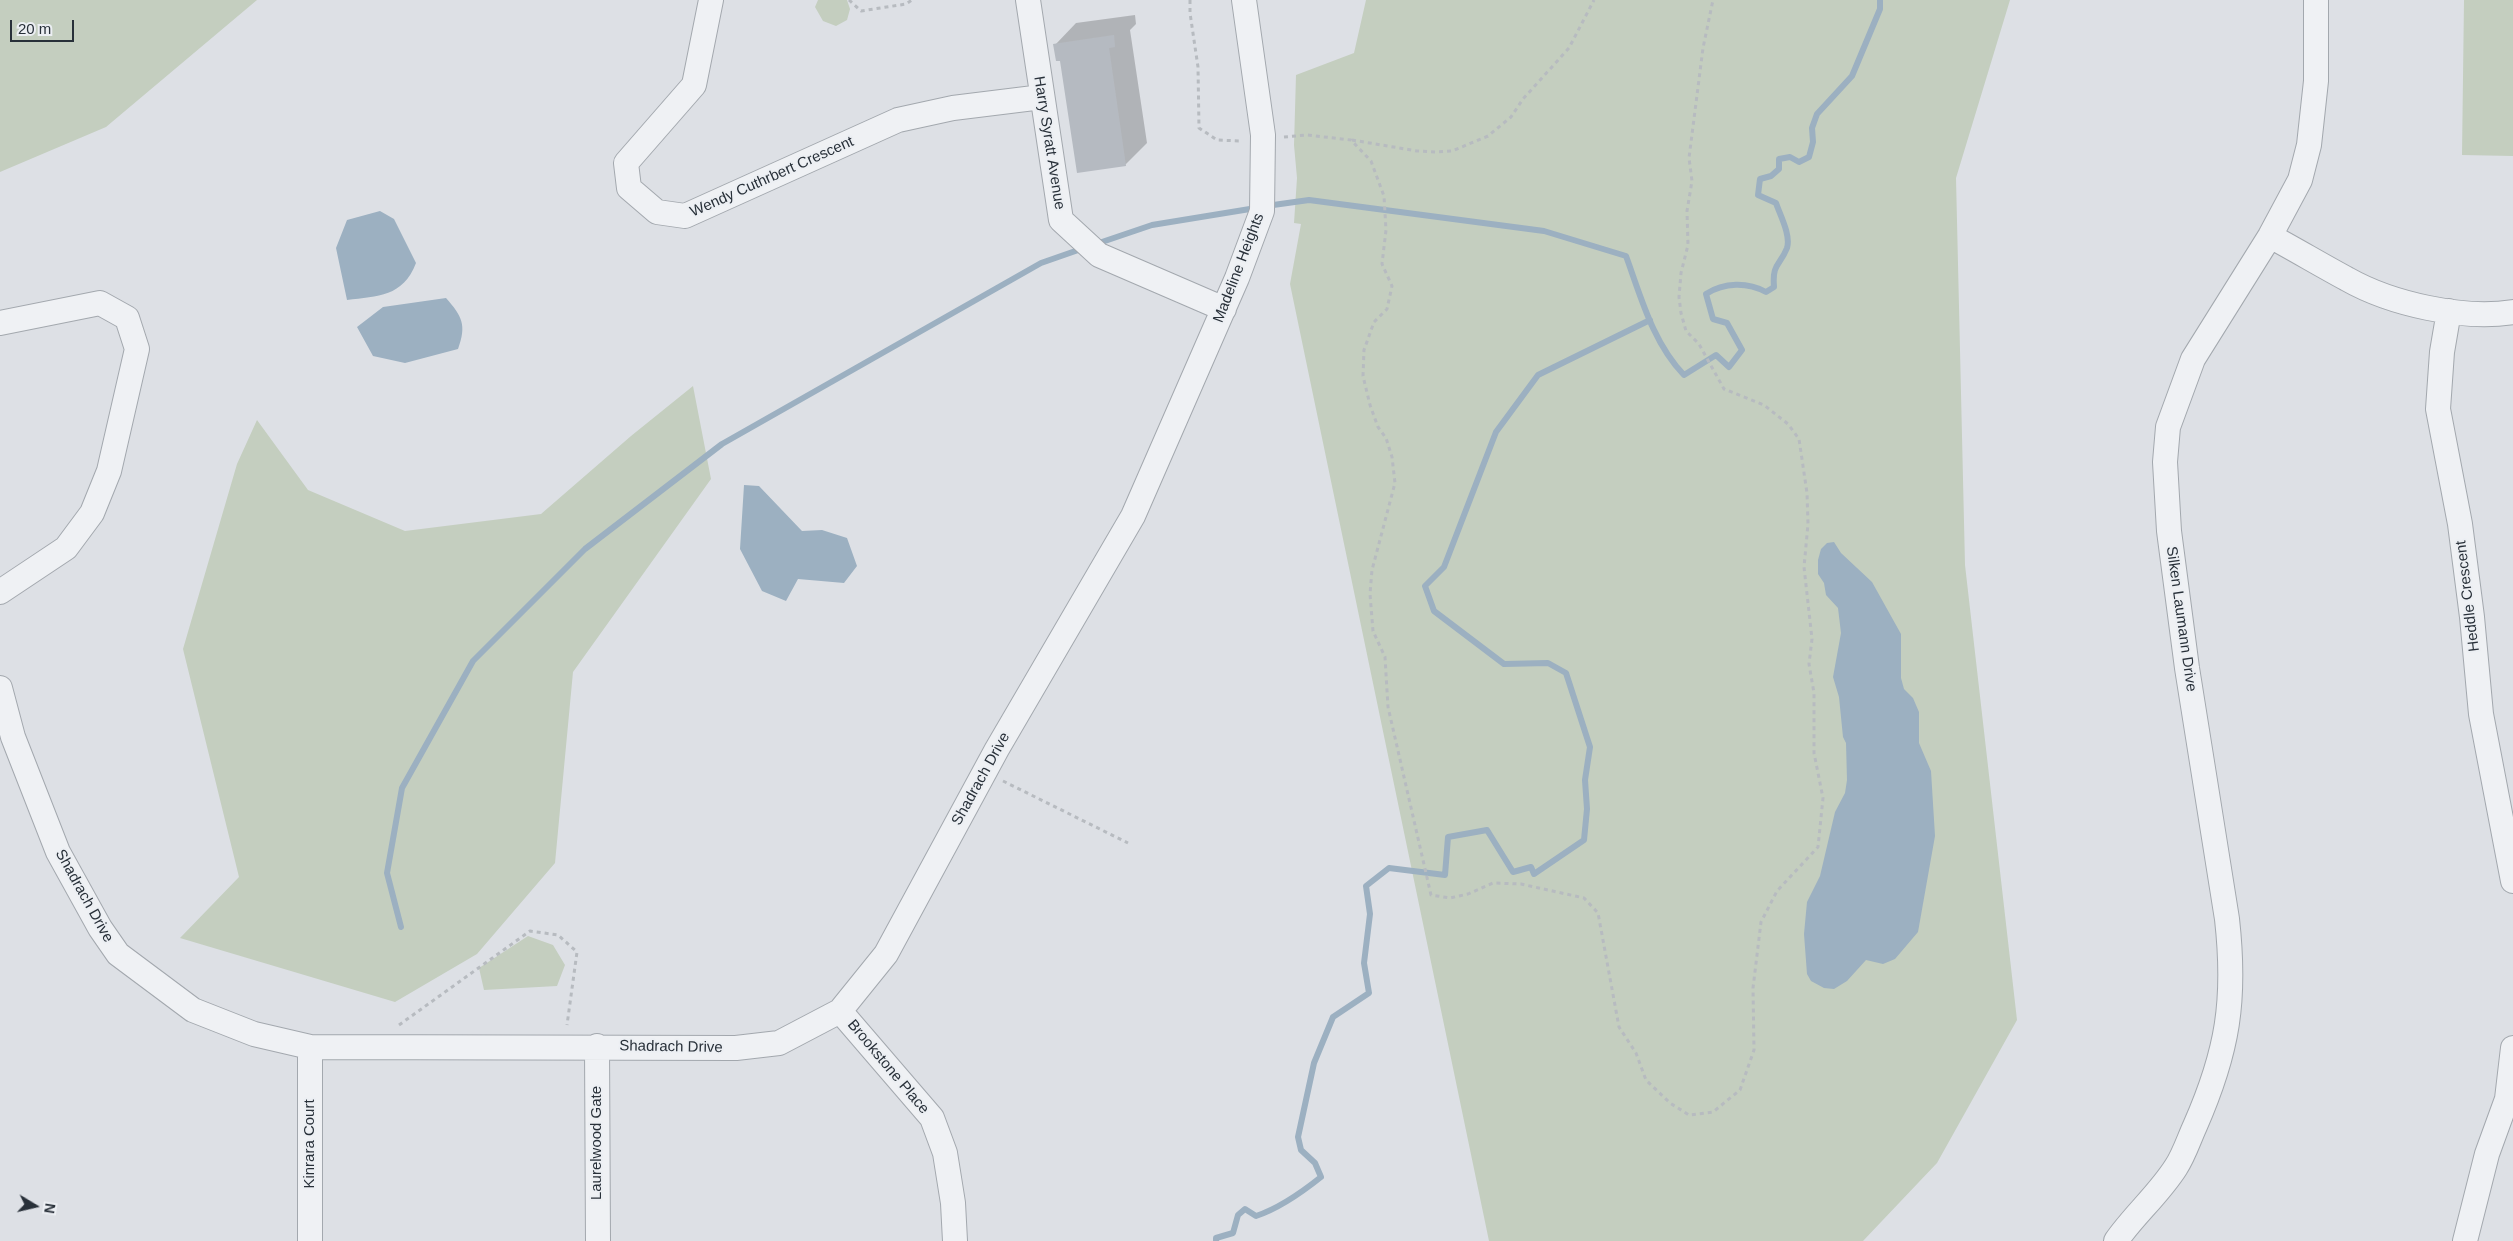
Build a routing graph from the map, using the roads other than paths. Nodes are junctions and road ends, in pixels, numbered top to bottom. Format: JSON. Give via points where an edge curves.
{"nodes":[{"id":1,"x":711,"y":0,"type":"edge"},
{"id":2,"x":1028,"y":0,"type":"edge"},
{"id":3,"x":1244,"y":0,"type":"edge"},
{"id":4,"x":2316,"y":0,"type":"edge"},
{"id":5,"x":1042,"y":97,"type":"junction"},
{"id":6,"x":2270,"y":236,"type":"junction"},
{"id":7,"x":1224,"y":309,"type":"junction"},
{"id":8,"x":2449,"y":310,"type":"junction"},
{"id":9,"x":2513,"y":312,"type":"edge"},
{"id":10,"x":0,"y":323,"type":"edge"},
{"id":11,"x":1180,"y":410,"type":"joint"},
{"id":12,"x":0,"y":592,"type":"edge"},
{"id":13,"x":0,"y":688,"type":"edge"},
{"id":14,"x":2513,"y":881,"type":"edge"},
{"id":15,"x":840,"y":1011,"type":"junction"},
{"id":16,"x":596,"y":1046,"type":"junction"},
{"id":17,"x":310,"y":1047,"type":"junction"},
{"id":18,"x":2513,"y":1048,"type":"edge"},
{"id":19,"x":310,"y":1241,"type":"edge"},
{"id":20,"x":598,"y":1241,"type":"edge"},
{"id":21,"x":955,"y":1241,"type":"edge"},
{"id":22,"x":2116,"y":1241,"type":"edge"},
{"id":23,"x":2465,"y":1241,"type":"edge"}],
"edges":[{"from":1,"to":5,"type":"street","name":"Wendy Cuthrbert Crescent","via":[[694,85],[626,163],[629,188],[657,212],[685,216],[898,120],[953,108]]},
{"from":2,"to":5,"type":"street","name":"Harry Syratt Avenue"},
{"from":3,"to":7,"type":"street","name":"Madeline Heights","via":[[1263,135],[1262,210]]},
{"from":4,"to":6,"type":"street","name":"Silken Laumann Drive","via":[[2316,81],[2309,145],[2300,180]]},
{"from":5,"to":7,"type":"street","name":"Harry Syratt Avenue","via":[[1061,220],[1099,256]]},
{"from":6,"to":8,"type":"street","via":[[2371,290],[2417,305]]},
{"from":6,"to":22,"type":"street","name":"Silken Laumann Drive","via":[[2193,359],[2168,427],[2164,462],[2169,531],[2187,668],[2232,960],[2230,1010],[2222,1058],[2176,1167]]},
{"from":7,"to":11,"type":"street","name":"Madeline Heights"},
{"from":8,"to":9,"type":"street","via":[[2493,315]]},
{"from":8,"to":14,"type":"street","name":"Heddle Crescent","via":[[2438,409],[2460,524],[2481,714]]},
{"from":10,"to":12,"type":"street","via":[[100,303],[127,318],[137,349],[110,471],[92,514],[66,548]]},
{"from":11,"to":15,"type":"street","name":"Shadrach Drive","via":[[1133,516],[985,772],[886,954]]},
{"from":13,"to":17,"type":"street","name":"Shadrach Drive","via":[[13,737],[58,852],[118,954],[193,1010],[254,1034]]},
{"from":15,"to":16,"type":"street","name":"Shadrach Drive","via":[[779,1042],[736,1048]]},
{"from":15,"to":21,"type":"street","name":"Brookstone Place","via":[[932,1118],[945,1153]]},
{"from":16,"to":17,"type":"street","name":"Shadrach Drive"},
{"from":16,"to":20,"type":"street","name":"Laurelwood Gate"},
{"from":17,"to":19,"type":"street","name":"Kinrara Court"},
{"from":18,"to":23,"type":"street","via":[[2507,1099],[2488,1154]]}]}
